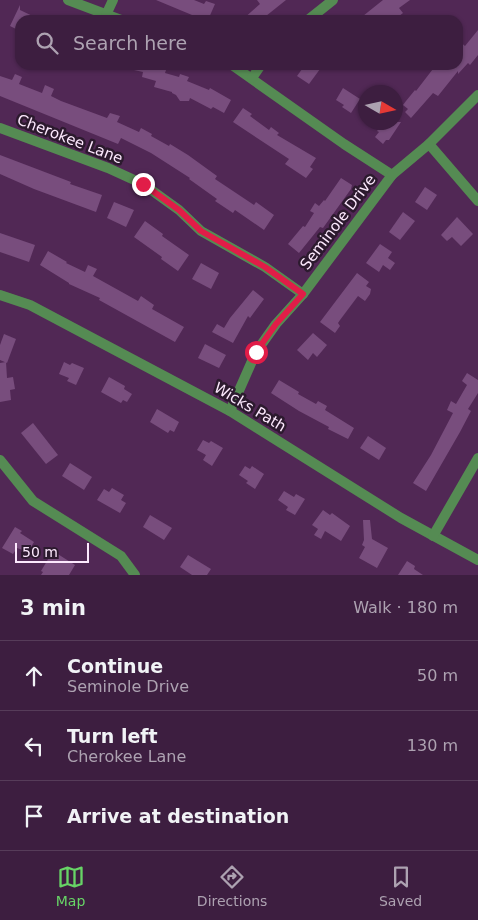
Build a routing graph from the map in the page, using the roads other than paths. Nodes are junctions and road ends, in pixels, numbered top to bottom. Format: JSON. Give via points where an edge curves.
{"nodes":[{"id":1,"x":68,"y":0,"type":"edge"},
{"id":2,"x":113,"y":0,"type":"edge"},
{"id":3,"x":334,"y":0,"type":"edge"},
{"id":4,"x":106,"y":15,"type":"joint"},
{"id":5,"x":314,"y":15,"type":"edge"},
{"id":6,"x":240,"y":70,"type":"edge"},
{"id":7,"x":258,"y":70,"type":"edge"},
{"id":8,"x":252,"y":78,"type":"junction"},
{"id":9,"x":478,"y":95,"type":"edge"},
{"id":10,"x":0,"y":128,"type":"edge"},
{"id":11,"x":429,"y":144,"type":"junction"},
{"id":12,"x":392,"y":175,"type":"junction"},
{"id":13,"x":478,"y":201,"type":"edge"},
{"id":14,"x":303,"y":294,"type":"junction"},
{"id":15,"x":0,"y":295,"type":"edge"},
{"id":16,"x":230,"y":412,"type":"junction"},
{"id":17,"x":478,"y":458,"type":"edge"},
{"id":18,"x":0,"y":460,"type":"edge"},
{"id":19,"x":433,"y":536,"type":"junction"},
{"id":20,"x":478,"y":560,"type":"edge"},
{"id":21,"x":134,"y":575,"type":"edge"}],
"edges":[{"from":1,"to":4,"type":"street"},
{"from":2,"to":4,"type":"street"},
{"from":3,"to":5,"type":"street"},
{"from":6,"to":8,"type":"street"},
{"from":7,"to":8,"type":"street"},
{"from":8,"to":12,"type":"street"},
{"from":9,"to":11,"type":"street","name":"Seminole Drive"},
{"from":10,"to":14,"type":"street","name":"Cherokee Lane","via":[[143,184],[201,231],[265,267]]},
{"from":11,"to":12,"type":"street","name":"Seminole Drive"},
{"from":11,"to":13,"type":"street"},
{"from":12,"to":14,"type":"street","name":"Seminole Drive"},
{"from":14,"to":16,"type":"street","name":"Seminole Drive","via":[[256,352]]},
{"from":15,"to":16,"type":"street","name":"Wicks Path","via":[[30,304]]},
{"from":16,"to":19,"type":"street","name":"Wicks Path"},
{"from":17,"to":19,"type":"street"},
{"from":18,"to":21,"type":"street","via":[[33,501],[120,556]]},
{"from":19,"to":20,"type":"street","name":"Wicks Path"}]}
